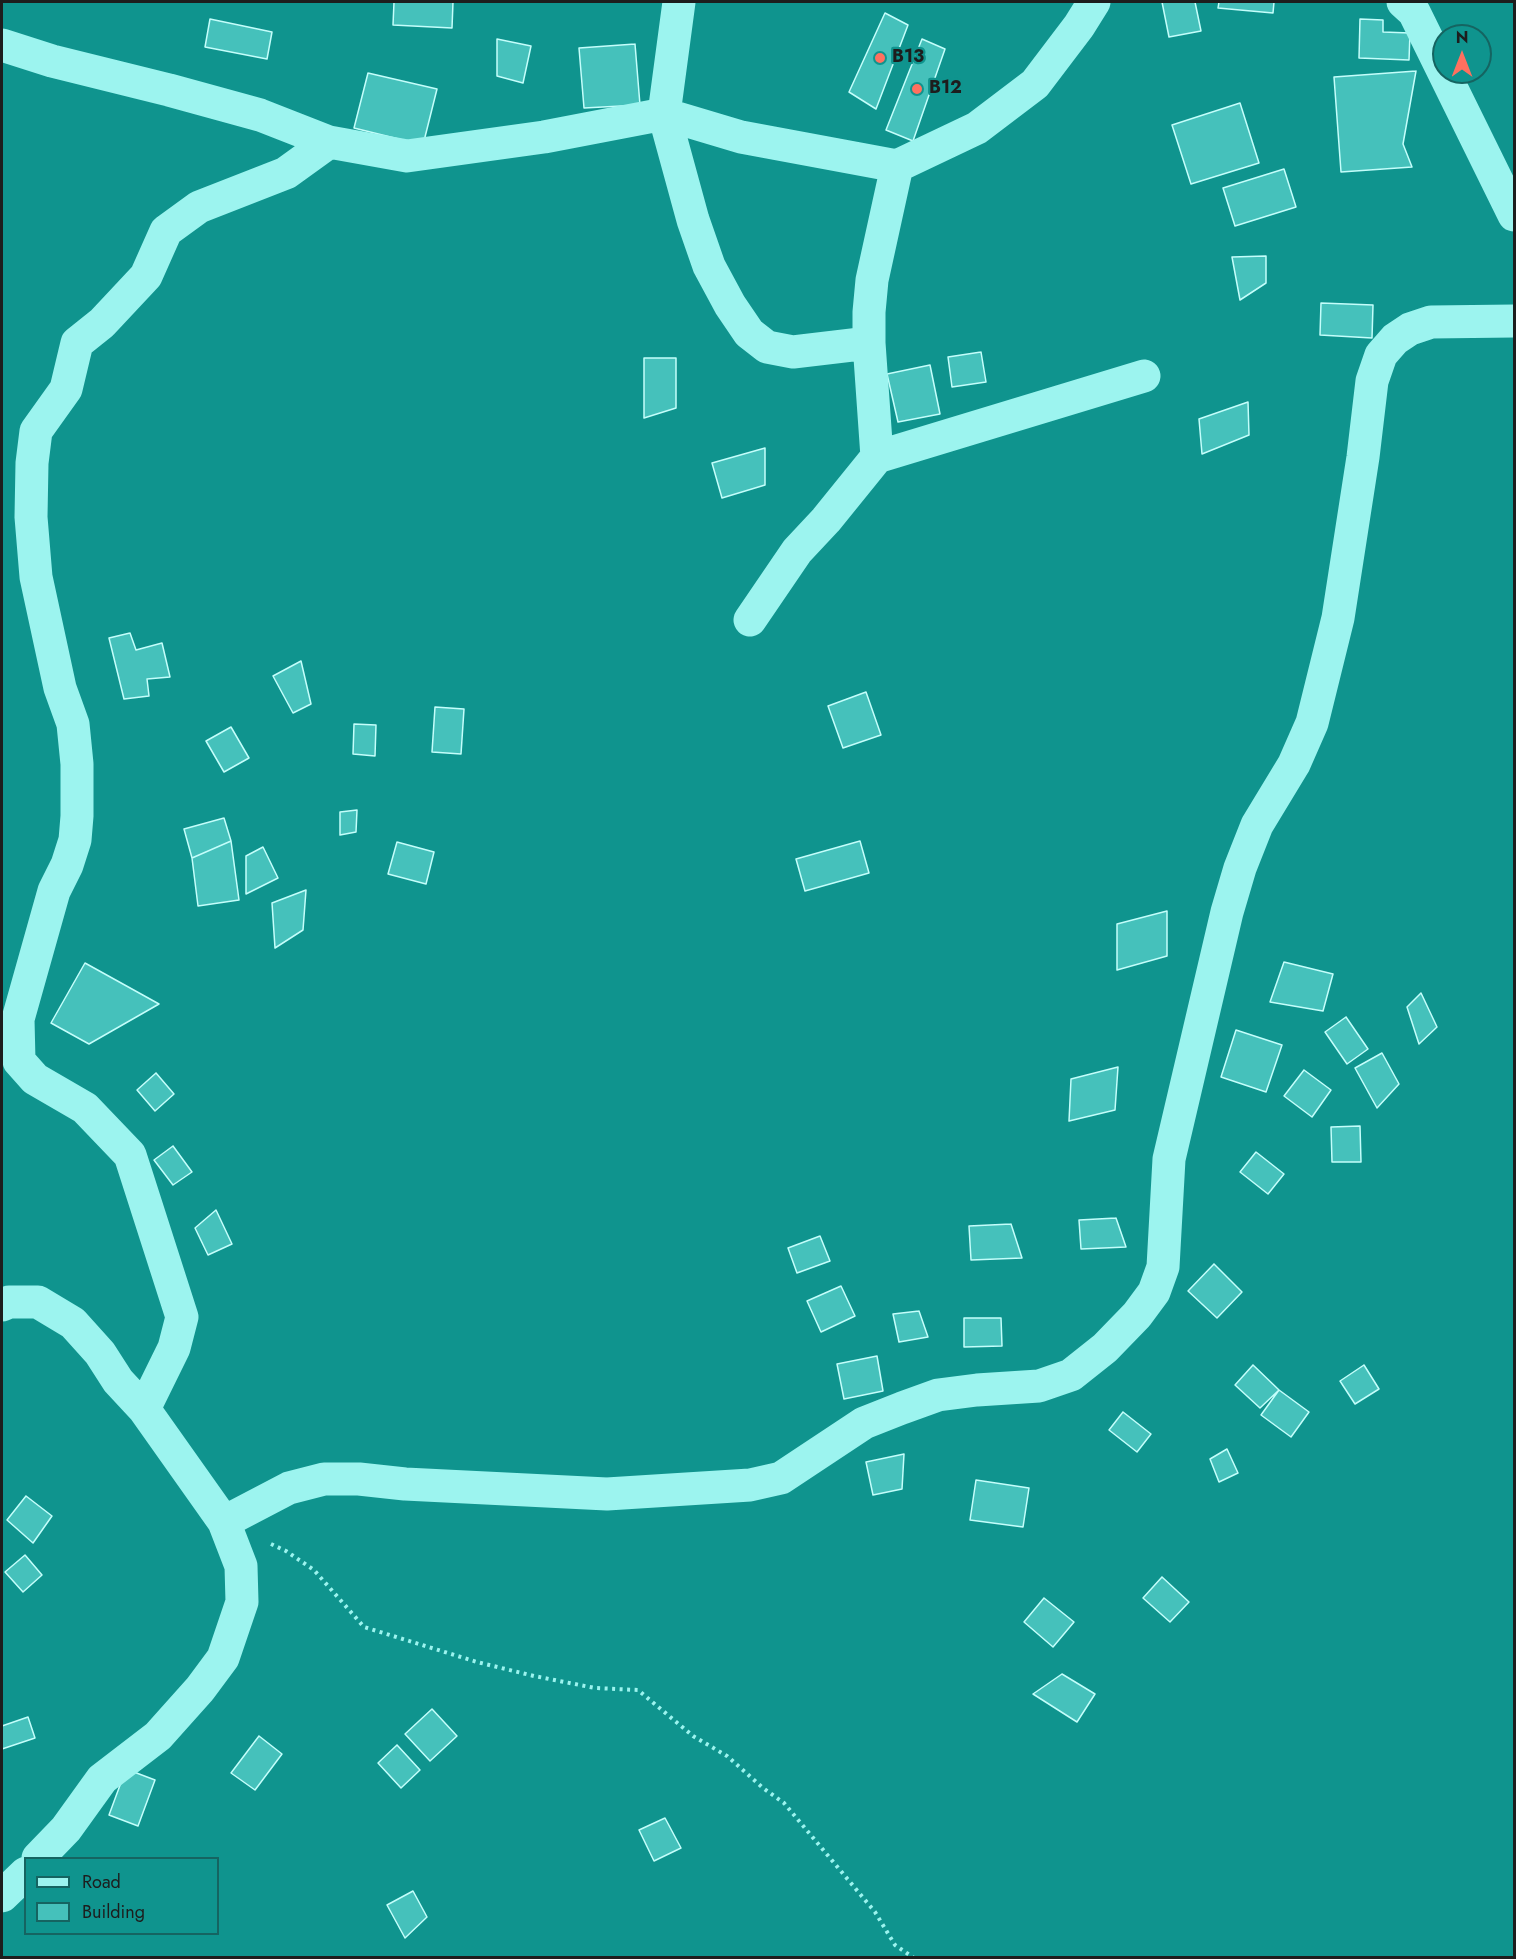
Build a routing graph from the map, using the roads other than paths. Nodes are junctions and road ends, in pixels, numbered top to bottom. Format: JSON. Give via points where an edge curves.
{"nodes":[{"id":1,"x":679,"y":2,"type":"edge"},
{"id":2,"x":1094,"y":2,"type":"edge"},
{"id":3,"x":1403,"y":2,"type":"edge"},
{"id":4,"x":2,"y":45,"type":"edge"},
{"id":5,"x":664,"y":114,"type":"junction"},
{"id":6,"x":329,"y":142,"type":"junction"},
{"id":7,"x":897,"y":166,"type":"junction"},
{"id":8,"x":1515,"y":215,"type":"edge"},
{"id":9,"x":1515,"y":321,"type":"edge"},
{"id":10,"x":869,"y":344,"type":"junction"},
{"id":11,"x":1144,"y":376,"type":"dead end"},
{"id":12,"x":877,"y":458,"type":"junction"},
{"id":13,"x":750,"y":620,"type":"dead end"},
{"id":14,"x":35,"y":1078,"type":"junction"},
{"id":15,"x":2,"y":1080,"type":"edge"},
{"id":16,"x":2,"y":1305,"type":"edge"},
{"id":17,"x":144,"y":1409,"type":"junction"},
{"id":18,"x":224,"y":1522,"type":"junction"},
{"id":19,"x":39,"y":1857,"type":"edge"},
{"id":20,"x":24,"y":1875,"type":"edge"},
{"id":21,"x":2,"y":1896,"type":"edge"}],
"edges":[{"from":1,"to":5,"type":"street"},
{"from":2,"to":7,"type":"street","via":[[1035,84],[977,128]]},
{"from":3,"to":8,"type":"street","via":[[1414,12]]},
{"from":4,"to":6,"type":"street","via":[[260,115]]},
{"from":5,"to":6,"type":"street","via":[[544,137],[407,156]]},
{"from":5,"to":7,"type":"street","via":[[741,137]]},
{"from":5,"to":10,"type":"street","via":[[709,266],[749,333],[767,347],[793,352]]},
{"from":6,"to":14,"type":"street","via":[[286,173],[199,207],[166,231],[146,276],[102,323],[77,343],[66,389],[36,431],[31,518],[36,577],[60,688],[74,724],[77,816],[75,840],[54,891],[18,1019],[19,1061]]},
{"from":7,"to":10,"type":"street","via":[[872,280]]},
{"from":9,"to":18,"type":"street","via":[[1431,322],[1410,329],[1381,355],[1372,381],[1338,618],[1312,723],[1294,764],[1257,825],[1224,924],[1169,1159],[1163,1267],[1154,1292],[1105,1348],[1071,1375],[1039,1386],[938,1395],[902,1407],[864,1423],[781,1478],[750,1485],[607,1494],[324,1479],[289,1488]]},
{"from":10,"to":12,"type":"street"},
{"from":11,"to":12,"type":"street"},
{"from":12,"to":13,"type":"street","via":[[797,551]]},
{"from":14,"to":15,"type":"street"},
{"from":14,"to":17,"type":"street","via":[[85,1108],[130,1155],[149,1212],[182,1317],[174,1348]]},
{"from":16,"to":17,"type":"street","via":[[38,1302],[73,1323]]},
{"from":17,"to":18,"type":"street"},
{"from":18,"to":19,"type":"street","via":[[241,1566],[242,1602],[223,1658],[158,1736],[102,1779]]},
{"from":20,"to":21,"type":"street"}]}
